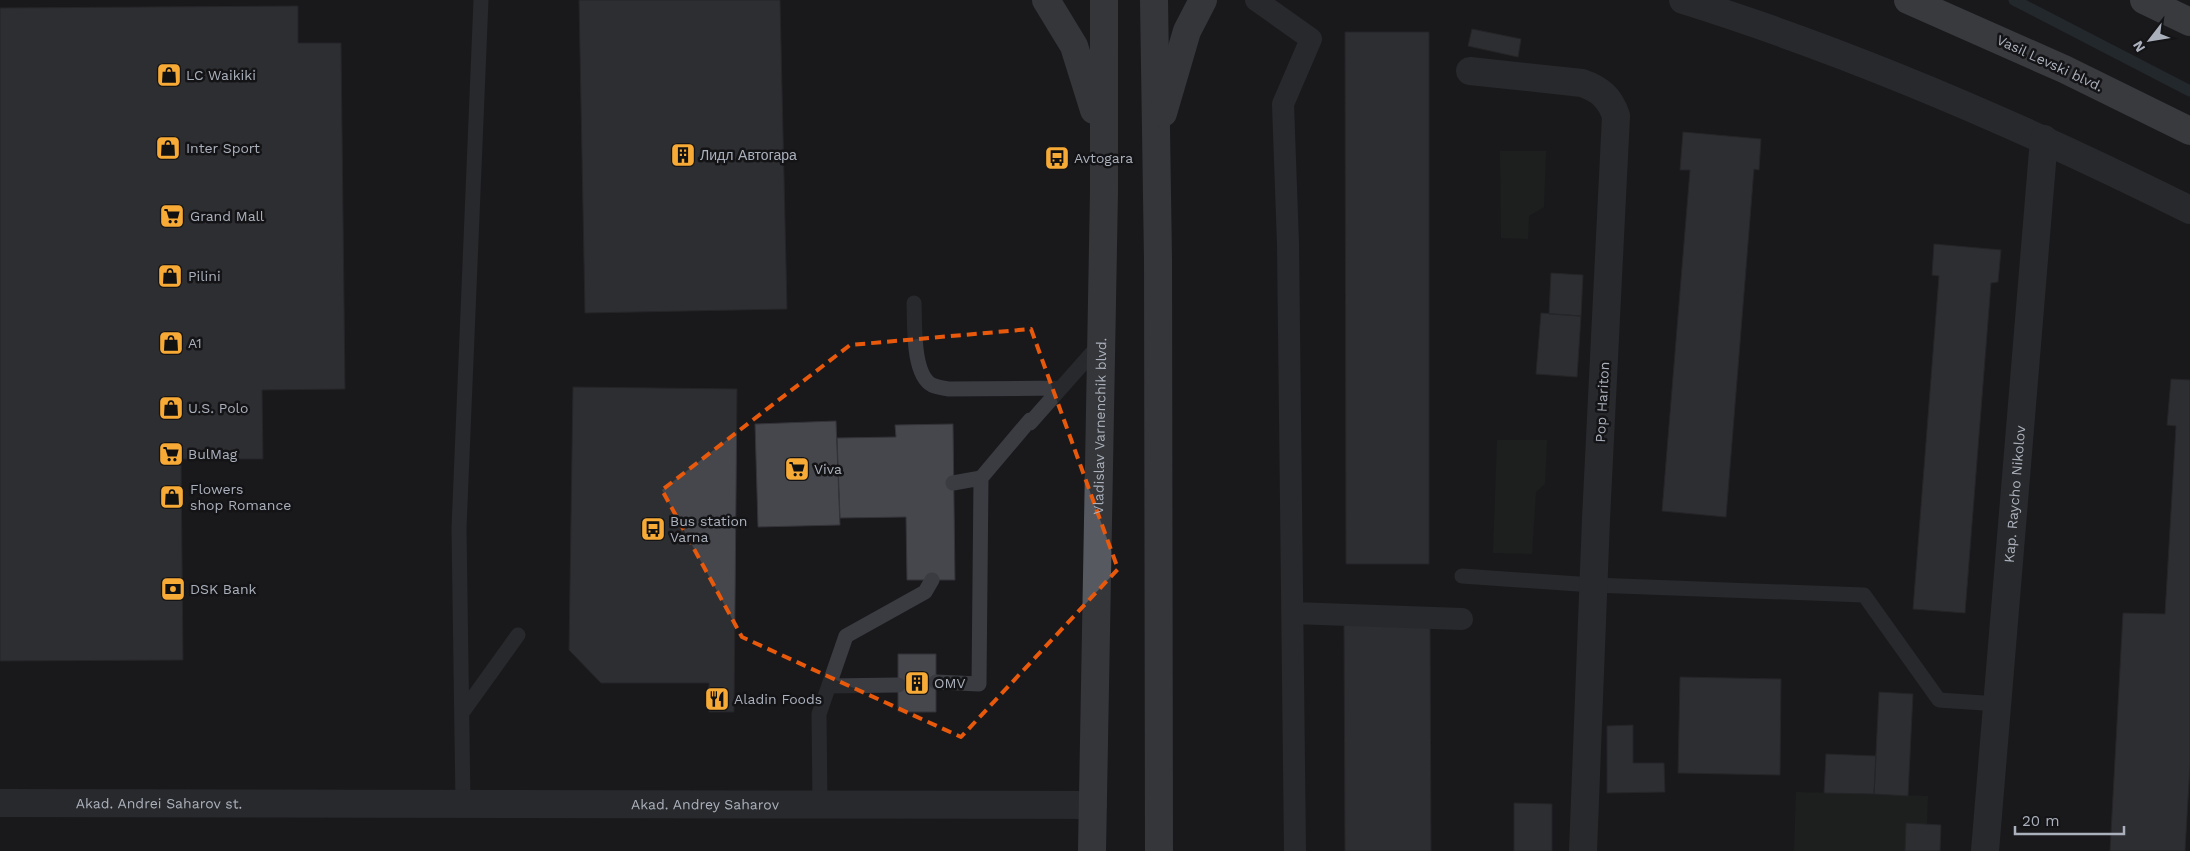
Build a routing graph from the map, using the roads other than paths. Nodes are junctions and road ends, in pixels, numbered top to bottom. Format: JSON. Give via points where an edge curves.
{"nodes":[{"id":1,"x":481,"y":0,"type":"edge"},
{"id":2,"x":1046,"y":0,"type":"edge"},
{"id":3,"x":1104,"y":0,"type":"edge"},
{"id":4,"x":1154,"y":0,"type":"edge"},
{"id":5,"x":1203,"y":0,"type":"edge"},
{"id":6,"x":1256,"y":0,"type":"edge"},
{"id":7,"x":1683,"y":0,"type":"edge"},
{"id":8,"x":1908,"y":0,"type":"edge"},
{"id":9,"x":2144,"y":0,"type":"edge"},
{"id":10,"x":2190,"y":22,"type":"edge"},
{"id":11,"x":1470,"y":71,"type":"dead end"},
{"id":12,"x":2190,"y":131,"type":"edge"},
{"id":13,"x":2044,"y":139,"type":"junction"},
{"id":14,"x":1155,"y":141,"type":"junction"},
{"id":15,"x":1104,"y":145,"type":"junction"},
{"id":16,"x":2190,"y":210,"type":"edge"},
{"id":17,"x":914,"y":303,"type":"dead end"},
{"id":18,"x":1100,"y":344,"type":"junction"},
{"id":19,"x":1061,"y":388,"type":"junction"},
{"id":20,"x":981,"y":478,"type":"junction"},
{"id":21,"x":954,"y":483,"type":"dead end"},
{"id":22,"x":1462,"y":576,"type":"dead end"},
{"id":23,"x":932,"y":580,"type":"dead end"},
{"id":24,"x":1593,"y":585,"type":"junction"},
{"id":25,"x":1292,"y":613,"type":"junction"},
{"id":26,"x":1462,"y":619,"type":"dead end"},
{"id":27,"x":518,"y":635,"type":"dead end"},
{"id":28,"x":936,"y":682,"type":"dead end"},
{"id":29,"x":898,"y":685,"type":"dead end"},
{"id":30,"x":829,"y":686,"type":"junction"},
{"id":31,"x":1998,"y":704,"type":"junction"},
{"id":32,"x":462,"y":713,"type":"junction"},
{"id":33,"x":0,"y":803,"type":"edge"},
{"id":34,"x":463,"y":804,"type":"junction"},
{"id":35,"x":820,"y":804,"type":"junction"},
{"id":36,"x":1093,"y":805,"type":"junction"},
{"id":37,"x":1092,"y":851,"type":"edge"},
{"id":38,"x":1159,"y":851,"type":"edge"},
{"id":39,"x":1295,"y":851,"type":"edge"},
{"id":40,"x":1583,"y":851,"type":"edge"},
{"id":41,"x":1985,"y":851,"type":"edge"}],
"edges":[{"from":1,"to":32,"type":"lane","via":[[459,528]]},
{"from":2,"to":15,"type":"main road","via":[[1074,46]]},
{"from":3,"to":15,"type":"main road","name":"Vladislav Varnenchik blvd."},
{"from":4,"to":14,"type":"main road"},
{"from":5,"to":14,"type":"main road","via":[[1187,31]]},
{"from":6,"to":25,"type":"street","via":[[1312,39],[1283,104],[1288,244]]},
{"from":7,"to":13,"type":"street","via":[[1772,28],[1924,87]]},
{"from":8,"to":12,"type":"highway","name":"Vasil Levski blvd.","via":[[2064,69]]},
{"from":9,"to":10,"type":"highway"},
{"from":11,"to":24,"type":"street","name":"Pop Hariton","via":[[1588,85],[1604,94],[1616,116]]},
{"from":13,"to":16,"type":"street"},
{"from":13,"to":31,"type":"street","name":"Kap. Raycho Nikolov"},
{"from":14,"to":38,"type":"main road"},
{"from":15,"to":18,"type":"main road","name":"Vladislav Varnenchik blvd."},
{"from":17,"to":19,"type":"lane","via":[[917,357],[921,373],[932,385],[948,389]]},
{"from":18,"to":19,"type":"lane"},
{"from":18,"to":36,"type":"main road","name":"Vladislav Varnenchik blvd."},
{"from":19,"to":20,"type":"lane"},
{"from":20,"to":21,"type":"lane"},
{"from":20,"to":28,"type":"lane","via":[[979,684]]},
{"from":22,"to":24,"type":"lane"},
{"from":23,"to":30,"type":"lane","via":[[925,592],[846,636]]},
{"from":24,"to":31,"type":"lane","via":[[1864,595],[1939,700]]},
{"from":24,"to":40,"type":"street","name":"Pop Hariton"},
{"from":25,"to":26,"type":"street"},
{"from":25,"to":39,"type":"street"},
{"from":27,"to":32,"type":"lane"},
{"from":29,"to":30,"type":"lane"},
{"from":30,"to":35,"type":"lane","via":[[819,714]]},
{"from":31,"to":41,"type":"street","name":"Kap. Raycho Nikolov"},
{"from":32,"to":34,"type":"lane"},
{"from":33,"to":34,"type":"street","name":"Akad. Andrei Saharov st."},
{"from":34,"to":35,"type":"street","name":"Akad. Andrey Saharov"},
{"from":35,"to":36,"type":"street","name":"Akad. Andrey Saharov"},
{"from":36,"to":37,"type":"main road","name":"Vladislav Varnenchik blvd."}]}
